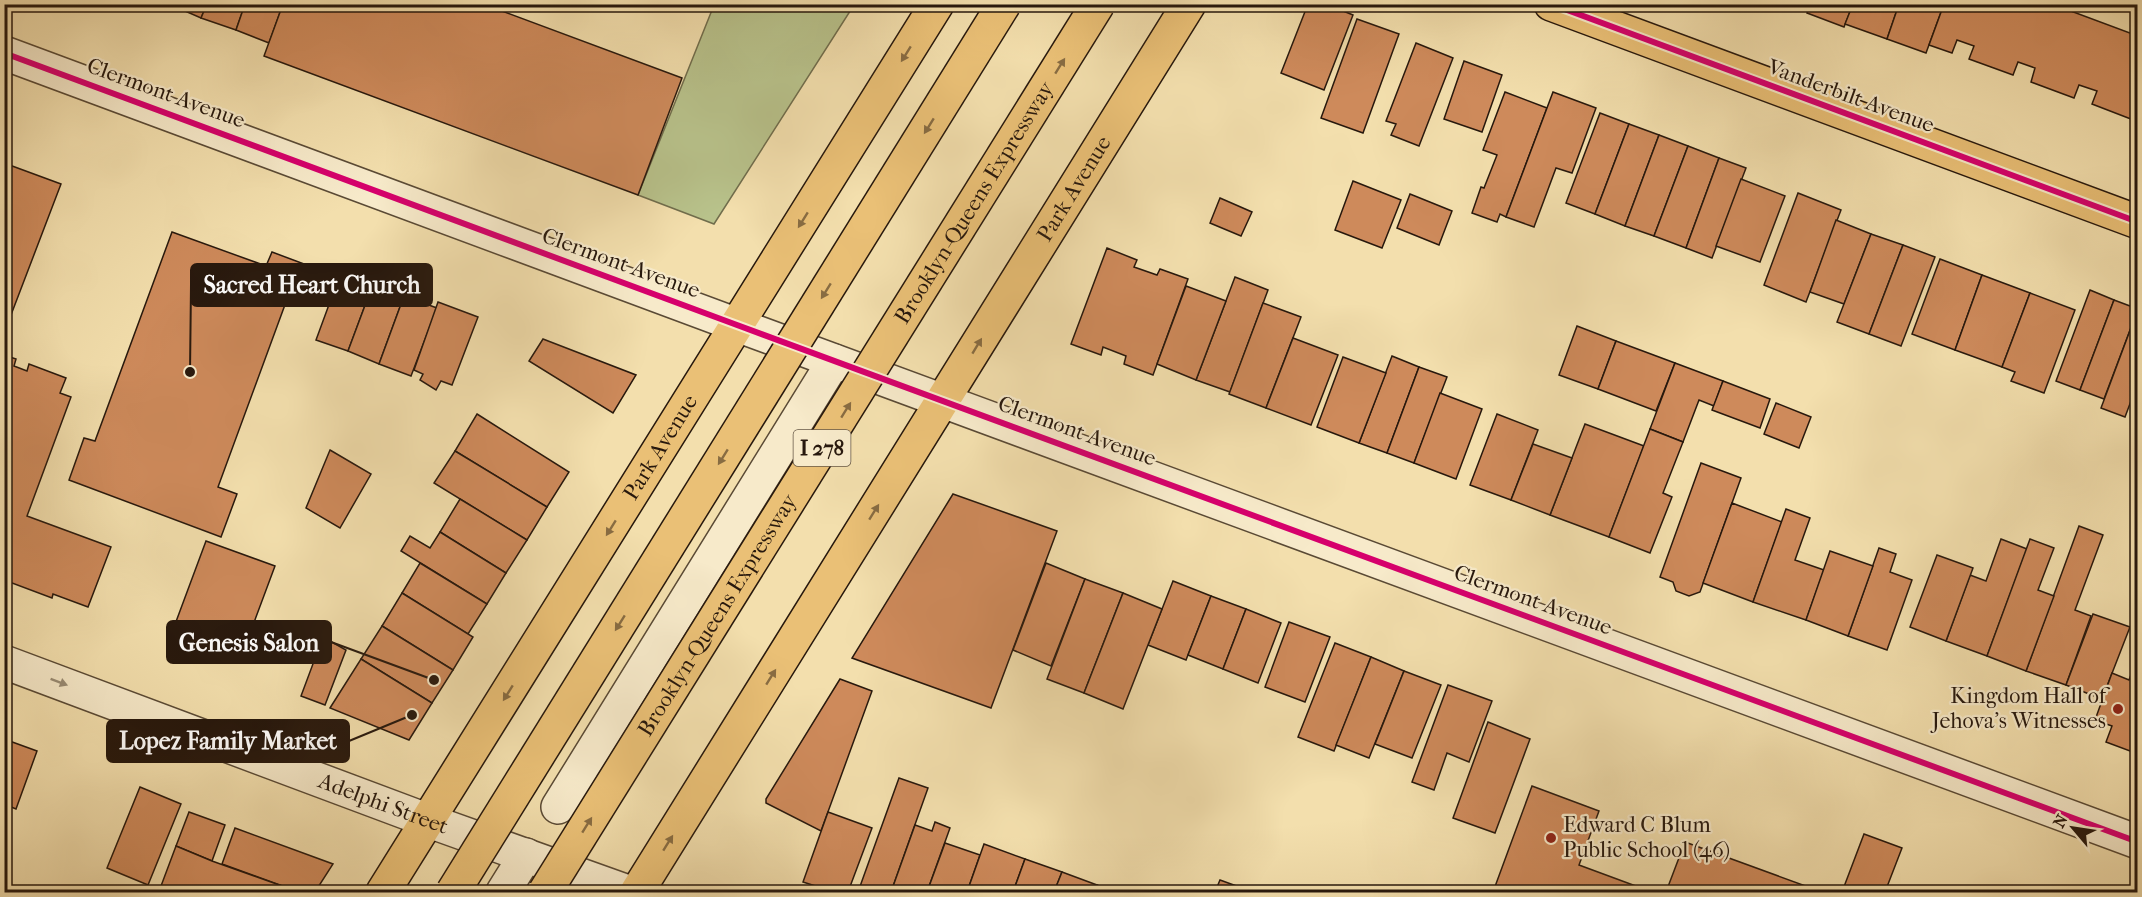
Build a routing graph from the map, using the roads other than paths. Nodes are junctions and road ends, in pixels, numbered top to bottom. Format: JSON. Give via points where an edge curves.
{"nodes":[{"id":1,"x":937,"y":4,"type":"edge"},
{"id":2,"x":1004,"y":4,"type":"edge"},
{"id":3,"x":1098,"y":4,"type":"edge"},
{"id":4,"x":1189,"y":4,"type":"edge"},
{"id":5,"x":1551,"y":4,"type":"edge"},
{"id":6,"x":4,"y":53,"type":"edge"},
{"id":7,"x":2138,"y":222,"type":"edge"},
{"id":8,"x":737,"y":326,"type":"junction"},
{"id":9,"x":834,"y":361,"type":"junction"},
{"id":10,"x":943,"y":401,"type":"junction"},
{"id":11,"x":4,"y":662,"type":"edge"},
{"id":12,"x":558,"y":807,"type":"dead end"},
{"id":13,"x":429,"y":821,"type":"junction"},
{"id":14,"x":2138,"y":842,"type":"edge"},
{"id":15,"x":526,"y":855,"type":"junction"},
{"id":16,"x":383,"y":892,"type":"edge"},
{"id":17,"x":453,"y":892,"type":"edge"},
{"id":18,"x":503,"y":892,"type":"edge"},
{"id":19,"x":545,"y":892,"type":"edge"},
{"id":20,"x":628,"y":892,"type":"edge"},
{"id":21,"x":637,"y":892,"type":"edge"}],
"edges":[{"from":1,"to":8,"type":"main road","name":"Park Avenue","one_way":true},
{"from":2,"to":17,"type":"main road","one_way":true,"bridge":true},
{"from":19,"to":3,"type":"main road","name":"Brooklyn-Queens Expressway","number":"I 278","one_way":true,"bridge":true},
{"from":10,"to":4,"type":"main road","name":"Park Avenue","one_way":true},
{"from":5,"to":7,"type":"main road","name":"Vanderbilt Avenue"},
{"from":6,"to":8,"type":"street","name":"Clermont Avenue"},
{"from":8,"to":9,"type":"street","name":"Clermont Avenue"},
{"from":8,"to":13,"type":"main road","name":"Park Avenue","one_way":true},
{"from":9,"to":10,"type":"street","name":"Clermont Avenue"},
{"from":9,"to":12,"type":"street"},
{"from":10,"to":14,"type":"street","name":"Clermont Avenue"},
{"from":21,"to":10,"type":"main road","name":"Park Avenue","one_way":true},
{"from":11,"to":13,"type":"street","name":"Adelphi Street","one_way":true},
{"from":13,"to":15,"type":"street","name":"Adelphi Street"},
{"from":13,"to":16,"type":"main road","name":"Park Avenue"},
{"from":15,"to":18,"type":"street"},
{"from":15,"to":20,"type":"street","name":"Adelphi Street"}]}
